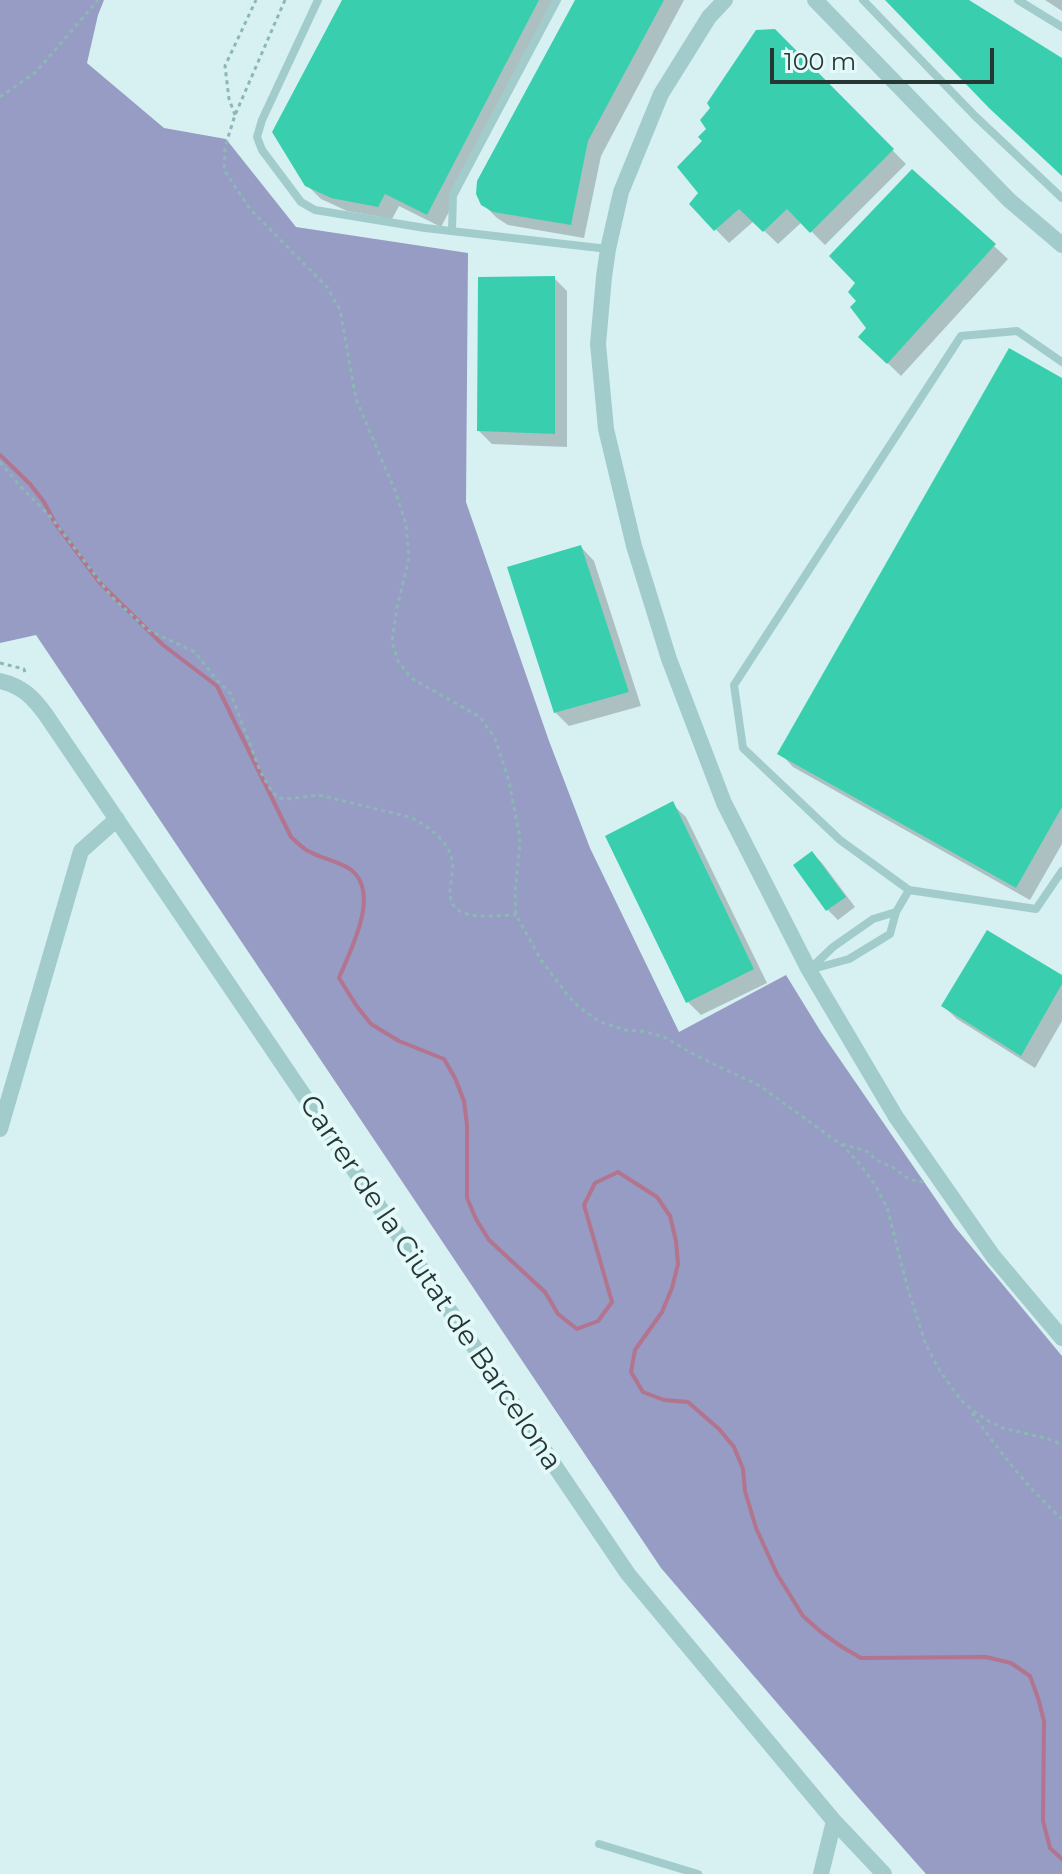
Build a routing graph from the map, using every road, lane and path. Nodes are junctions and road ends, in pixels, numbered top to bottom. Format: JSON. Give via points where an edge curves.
{"nodes":[{"id":1,"x":98,"y":0,"type":"edge"},
{"id":2,"x":256,"y":0,"type":"edge"},
{"id":3,"x":285,"y":0,"type":"edge"},
{"id":4,"x":318,"y":0,"type":"edge"},
{"id":5,"x":557,"y":0,"type":"edge"},
{"id":6,"x":725,"y":0,"type":"edge"},
{"id":7,"x":815,"y":0,"type":"edge"},
{"id":8,"x":863,"y":0,"type":"edge"},
{"id":9,"x":1018,"y":0,"type":"edge"},
{"id":10,"x":1062,"y":27,"type":"edge"},
{"id":11,"x":0,"y":97,"type":"edge"},
{"id":12,"x":235,"y":115,"type":"junction"},
{"id":13,"x":1062,"y":198,"type":"edge"},
{"id":14,"x":452,"y":231,"type":"junction"},
{"id":15,"x":1062,"y":245,"type":"edge"},
{"id":16,"x":608,"y":249,"type":"junction"},
{"id":17,"x":1062,"y":362,"type":"edge"},
{"id":18,"x":0,"y":462,"type":"edge"},
{"id":19,"x":0,"y":663,"type":"edge"},
{"id":20,"x":27,"y":680,"type":"dead end"},
{"id":21,"x":0,"y":681,"type":"edge"},
{"id":22,"x":117,"y":819,"type":"junction"},
{"id":23,"x":1062,"y":871,"type":"edge"},
{"id":24,"x":909,"y":890,"type":"junction"},
{"id":25,"x":896,"y":912,"type":"junction"},
{"id":26,"x":516,"y":915,"type":"junction"},
{"id":27,"x":809,"y":970,"type":"junction"},
{"id":28,"x":0,"y":1129,"type":"edge"},
{"id":29,"x":838,"y":1143,"type":"junction"},
{"id":30,"x":944,"y":1185,"type":"junction"},
{"id":31,"x":1062,"y":1338,"type":"edge"},
{"id":32,"x":968,"y":1406,"type":"junction"},
{"id":33,"x":1062,"y":1445,"type":"edge"},
{"id":34,"x":1062,"y":1519,"type":"edge"},
{"id":35,"x":834,"y":1821,"type":"junction"},
{"id":36,"x":599,"y":1844,"type":"dead end"},
{"id":37,"x":698,"y":1874,"type":"edge"},
{"id":38,"x":821,"y":1874,"type":"edge"},
{"id":39,"x":884,"y":1874,"type":"edge"}],
"edges":[{"from":1,"to":11,"type":"path","via":[[36,72]]},
{"from":2,"to":12,"type":"path","via":[[225,66]]},
{"from":3,"to":12,"type":"path"},
{"from":4,"to":14,"type":"lane","via":[[262,120],[258,144],[301,202],[315,210]]},
{"from":5,"to":14,"type":"lane","via":[[453,195]]},
{"from":6,"to":16,"type":"street","via":[[661,94],[621,192]]},
{"from":7,"to":15,"type":"street","via":[[1009,200]]},
{"from":8,"to":13,"type":"lane"},
{"from":9,"to":10,"type":"lane"},
{"from":12,"to":26,"type":"path","via":[[224,170],[250,209],[334,298],[356,399],[402,507],[409,558],[393,632],[398,661],[421,685],[480,717],[499,748],[519,833]]},
{"from":14,"to":16,"type":"lane"},
{"from":16,"to":27,"type":"street","via":[[599,358],[606,429],[634,546],[669,659],[724,803]]},
{"from":17,"to":24,"type":"lane","via":[[1017,331],[961,336],[734,685],[743,748],[840,840]]},
{"from":18,"to":26,"type":"path","via":[[50,516],[111,596],[148,630],[195,652],[231,694],[260,771],[278,798],[319,795],[418,821],[445,845],[452,860],[452,904],[468,915]]},
{"from":19,"to":20,"type":"path","via":[[24,669]]},
{"from":21,"to":22,"type":"street","name":"Carrer de la Ciutat de Barcelona","via":[[20,687],[37,702]]},
{"from":22,"to":28,"type":"street","via":[[81,851]]},
{"from":22,"to":35,"type":"street","name":"Carrer de la Ciutat de Barcelona","via":[[622,1565]]},
{"from":23,"to":24,"type":"lane","via":[[1036,909]]},
{"from":24,"to":25,"type":"lane"},
{"from":25,"to":27,"type":"lane","via":[[873,919]]},
{"from":25,"to":27,"type":"lane","via":[[890,934],[849,959]]},
{"from":26,"to":29,"type":"path","via":[[541,960],[592,1017],[664,1037],[760,1086]]},
{"from":27,"to":30,"type":"street","via":[[896,1117]]},
{"from":29,"to":30,"type":"path","via":[[869,1152],[911,1180]]},
{"from":29,"to":32,"type":"path","via":[[858,1162],[887,1207],[926,1345]]},
{"from":30,"to":31,"type":"street","via":[[993,1256]]},
{"from":32,"to":33,"type":"path","via":[[1003,1428]]},
{"from":32,"to":34,"type":"path","via":[[999,1451]]},
{"from":35,"to":38,"type":"street"},
{"from":35,"to":39,"type":"street","name":"Carrer de la Ciutat de Barcelona"},
{"from":36,"to":37,"type":"lane"}]}
